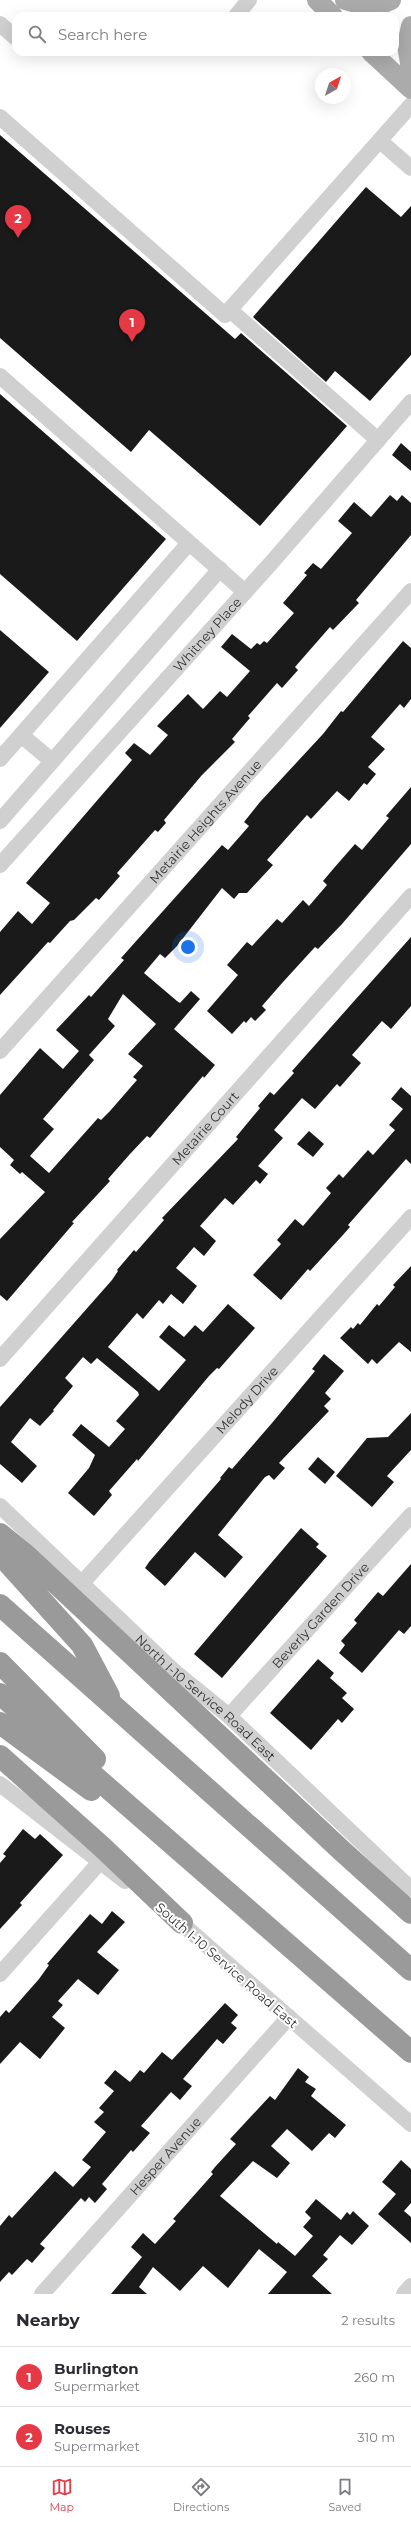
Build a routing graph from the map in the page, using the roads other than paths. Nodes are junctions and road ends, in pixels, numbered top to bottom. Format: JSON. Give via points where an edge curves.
{"nodes":[{"id":1,"x":250,"y":0,"type":"edge"},
{"id":2,"x":316,"y":0,"type":"edge"},
{"id":3,"x":345,"y":0,"type":"edge"},
{"id":4,"x":391,"y":0,"type":"edge"},
{"id":5,"x":240,"y":12,"type":"edge"},
{"id":6,"x":329,"y":12,"type":"edge"},
{"id":7,"x":0,"y":24,"type":"edge"},
{"id":8,"x":411,"y":26,"type":"edge"},
{"id":9,"x":12,"y":34,"type":"edge"},
{"id":10,"x":376,"y":56,"type":"edge"},
{"id":11,"x":411,"y":69,"type":"edge"},
{"id":12,"x":411,"y":89,"type":"edge"},
{"id":13,"x":411,"y":105,"type":"edge"},
{"id":14,"x":0,"y":117,"type":"edge"},
{"id":15,"x":380,"y":141,"type":"junction"},
{"id":16,"x":411,"y":168,"type":"edge"},
{"id":17,"x":230,"y":310,"type":"junction"},
{"id":18,"x":0,"y":376,"type":"edge"},
{"id":19,"x":411,"y":402,"type":"edge"},
{"id":20,"x":378,"y":440,"type":"junction"},
{"id":21,"x":189,"y":542,"type":"junction"},
{"id":22,"x":220,"y":569,"type":"junction"},
{"id":23,"x":411,"y":591,"type":"edge"},
{"id":24,"x":245,"y":592,"type":"junction"},
{"id":25,"x":21,"y":735,"type":"junction"},
{"id":26,"x":0,"y":759,"type":"edge"},
{"id":27,"x":52,"y":761,"type":"junction"},
{"id":28,"x":0,"y":820,"type":"edge"},
{"id":29,"x":0,"y":865,"type":"edge"},
{"id":30,"x":411,"y":896,"type":"edge"},
{"id":31,"x":0,"y":1051,"type":"edge"},
{"id":32,"x":411,"y":1217,"type":"edge"},
{"id":33,"x":0,"y":1359,"type":"edge"},
{"id":34,"x":0,"y":1506,"type":"edge"},
{"id":35,"x":411,"y":1515,"type":"edge"},
{"id":36,"x":0,"y":1534,"type":"edge"},
{"id":37,"x":0,"y":1554,"type":"edge"},
{"id":38,"x":83,"y":1582,"type":"junction"},
{"id":39,"x":0,"y":1605,"type":"edge"},
{"id":40,"x":0,"y":1663,"type":"edge"},
{"id":41,"x":0,"y":1694,"type":"edge"},
{"id":42,"x":117,"y":1711,"type":"junction"},
{"id":43,"x":229,"y":1716,"type":"junction"},
{"id":44,"x":0,"y":1723,"type":"edge"},
{"id":45,"x":0,"y":1756,"type":"edge"},
{"id":46,"x":0,"y":1784,"type":"edge"},
{"id":47,"x":100,"y":1862,"type":"junction"},
{"id":48,"x":215,"y":1879,"type":"junction"},
{"id":49,"x":411,"y":1888,"type":"edge"},
{"id":50,"x":411,"y":1912,"type":"edge"},
{"id":51,"x":182,"y":1923,"type":"junction"},
{"id":52,"x":411,"y":1970,"type":"edge"},
{"id":53,"x":0,"y":1974,"type":"edge"},
{"id":54,"x":289,"y":2017,"type":"junction"},
{"id":55,"x":411,"y":2052,"type":"edge"},
{"id":56,"x":411,"y":2124,"type":"edge"},
{"id":57,"x":411,"y":2286,"type":"edge"},
{"id":58,"x":42,"y":2294,"type":"edge"},
{"id":59,"x":404,"y":2294,"type":"edge"}],
"edges":[{"from":1,"to":5,"type":"street"},
{"from":2,"to":6,"type":"main road"},
{"from":3,"to":4,"type":"main road","via":[[370,6],[380,6]]},
{"from":7,"to":9,"type":"street"},
{"from":8,"to":11,"type":"main road","via":[[408,45]]},
{"from":10,"to":12,"type":"main road"},
{"from":13,"to":15,"type":"street"},
{"from":14,"to":17,"type":"street","via":[[225,315]]},
{"from":15,"to":16,"type":"street"},
{"from":15,"to":17,"type":"street"},
{"from":17,"to":20,"type":"street"},
{"from":18,"to":21,"type":"street"},
{"from":19,"to":20,"type":"street","name":"Whitney Place"},
{"from":20,"to":24,"type":"street","name":"Whitney Place"},
{"from":21,"to":22,"type":"street"},
{"from":21,"to":25,"type":"street"},
{"from":22,"to":24,"type":"street"},
{"from":22,"to":27,"type":"street"},
{"from":23,"to":31,"type":"street","name":"Metairie Heights Avenue"},
{"from":24,"to":29,"type":"street","name":"Whitney Place"},
{"from":25,"to":26,"type":"street"},
{"from":25,"to":27,"type":"street"},
{"from":27,"to":28,"type":"street"},
{"from":30,"to":33,"type":"street","name":"Metairie Court"},
{"from":32,"to":38,"type":"street","name":"Melody Drive"},
{"from":34,"to":38,"type":"street","name":"North I-10 Service Road East"},
{"from":35,"to":43,"type":"street","name":"Beverly Garden Drive"},
{"from":36,"to":50,"type":"highway","via":[[27,1556]]},
{"from":37,"to":42,"type":"highway","via":[[82,1645]]},
{"from":38,"to":43,"type":"street","name":"North I-10 Service Road East","via":[[175,1672]]},
{"from":39,"to":42,"type":"highway"},
{"from":40,"to":48,"type":"highway"},
{"from":41,"to":48,"type":"highway"},
{"from":42,"to":52,"type":"highway"},
{"from":43,"to":49,"type":"street","name":"North I-10 Service Road East"},
{"from":44,"to":48,"type":"highway"},
{"from":45,"to":51,"type":"highway"},
{"from":46,"to":47,"type":"street","name":"South I-10 Service Road East"},
{"from":47,"to":51,"type":"street","name":"South I-10 Service Road East"},
{"from":47,"to":53,"type":"street"},
{"from":48,"to":55,"type":"highway"},
{"from":51,"to":54,"type":"street","name":"South I-10 Service Road East"},
{"from":54,"to":56,"type":"street","name":"South I-10 Service Road East"},
{"from":54,"to":58,"type":"street","name":"Hesper Avenue"},
{"from":57,"to":59,"type":"street"}]}
